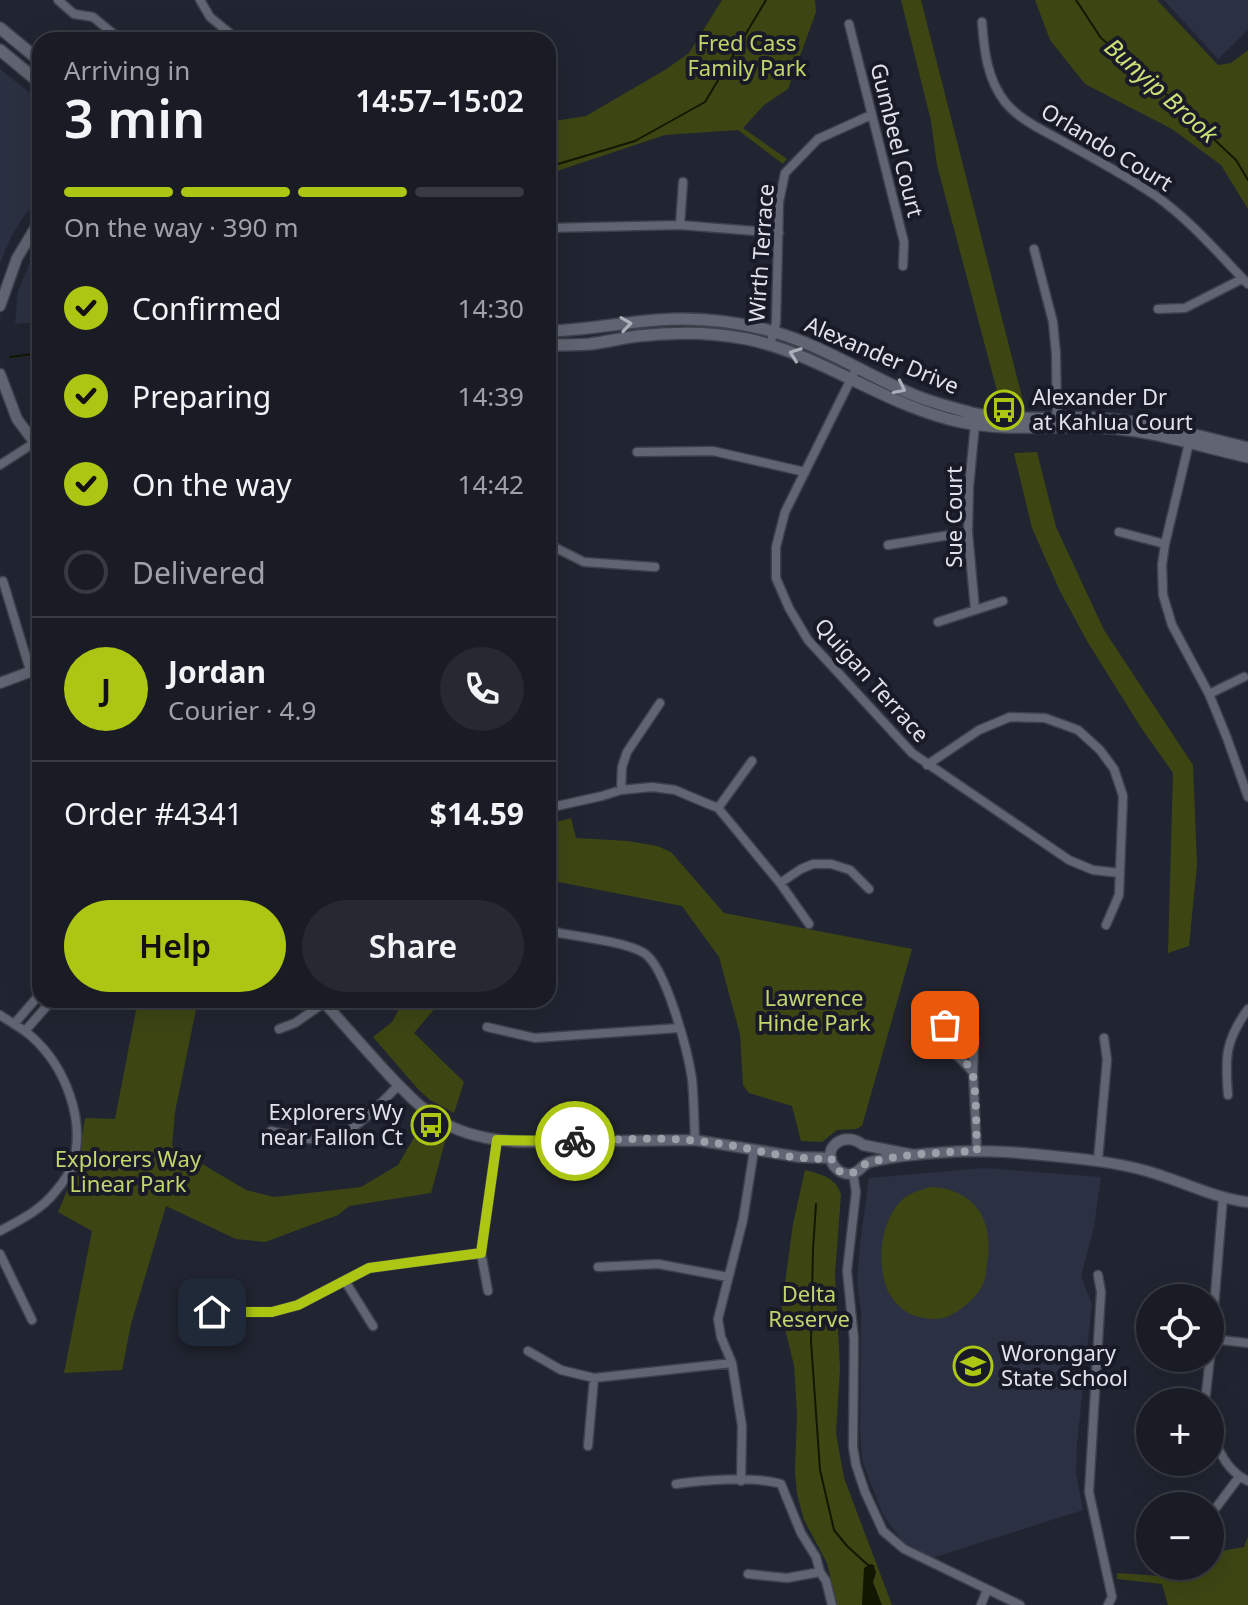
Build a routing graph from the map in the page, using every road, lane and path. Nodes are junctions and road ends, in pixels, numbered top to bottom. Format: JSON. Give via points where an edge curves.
{"nodes":[{"id":1,"x":58,"y":0,"type":"edge"},
{"id":2,"x":200,"y":0,"type":"edge"},
{"id":3,"x":982,"y":22,"type":"dead end"},
{"id":4,"x":849,"y":24,"type":"dead end"},
{"id":5,"x":0,"y":28,"type":"edge"},
{"id":6,"x":111,"y":32,"type":"edge"},
{"id":7,"x":228,"y":32,"type":"edge"},
{"id":8,"x":0,"y":50,"type":"edge"},
{"id":9,"x":32,"y":54,"type":"edge"},
{"id":10,"x":32,"y":76,"type":"edge"},
{"id":11,"x":871,"y":115,"type":"junction"},
{"id":12,"x":683,"y":182,"type":"dead end"},
{"id":13,"x":680,"y":225,"type":"junction"},
{"id":14,"x":556,"y":228,"type":"edge"},
{"id":15,"x":32,"y":233,"type":"edge"},
{"id":16,"x":779,"y":233,"type":"junction"},
{"id":17,"x":1034,"y":249,"type":"dead end"},
{"id":18,"x":903,"y":266,"type":"dead end"},
{"id":19,"x":1245,"y":282,"type":"edge"},
{"id":20,"x":0,"y":306,"type":"edge"},
{"id":21,"x":1158,"y":309,"type":"dead end"},
{"id":22,"x":556,"y":330,"type":"edge"},
{"id":23,"x":774,"y":332,"type":"junction"},
{"id":24,"x":556,"y":345,"type":"edge"},
{"id":25,"x":770,"y":345,"type":"junction"},
{"id":26,"x":857,"y":367,"type":"junction"},
{"id":27,"x":0,"y":374,"type":"edge"},
{"id":28,"x":852,"y":380,"type":"junction"},
{"id":29,"x":1057,"y":423,"type":"junction"},
{"id":30,"x":975,"y":424,"type":"junction"},
{"id":31,"x":32,"y":439,"type":"edge"},
{"id":32,"x":1190,"y":439,"type":"junction"},
{"id":33,"x":1248,"y":448,"type":"edge"},
{"id":34,"x":32,"y":449,"type":"edge"},
{"id":35,"x":637,"y":452,"type":"dead end"},
{"id":36,"x":1248,"y":457,"type":"edge"},
{"id":37,"x":0,"y":465,"type":"edge"},
{"id":38,"x":805,"y":472,"type":"junction"},
{"id":39,"x":968,"y":532,"type":"junction"},
{"id":40,"x":1119,"y":532,"type":"dead end"},
{"id":41,"x":1165,"y":544,"type":"junction"},
{"id":42,"x":888,"y":545,"type":"dead end"},
{"id":43,"x":556,"y":548,"type":"edge"},
{"id":44,"x":655,"y":567,"type":"dead end"},
{"id":45,"x":3,"y":581,"type":"dead end"},
{"id":46,"x":1003,"y":601,"type":"dead end"},
{"id":47,"x":975,"y":610,"type":"junction"},
{"id":48,"x":938,"y":622,"type":"dead end"},
{"id":49,"x":32,"y":661,"type":"edge"},
{"id":50,"x":32,"y":670,"type":"edge"},
{"id":51,"x":1244,"y":677,"type":"dead end"},
{"id":52,"x":0,"y":683,"type":"edge"},
{"id":53,"x":1209,"y":694,"type":"junction"},
{"id":54,"x":660,"y":703,"type":"dead end"},
{"id":55,"x":752,"y":761,"type":"dead end"},
{"id":56,"x":927,"y":765,"type":"junction"},
{"id":57,"x":621,"y":790,"type":"junction"},
{"id":58,"x":1248,"y":797,"type":"edge"},
{"id":59,"x":556,"y":806,"type":"edge"},
{"id":60,"x":718,"y":808,"type":"junction"},
{"id":61,"x":1120,"y":873,"type":"junction"},
{"id":62,"x":780,"y":883,"type":"junction"},
{"id":63,"x":869,"y":889,"type":"dead end"},
{"id":64,"x":809,"y":924,"type":"dead end"},
{"id":65,"x":1106,"y":925,"type":"dead end"},
{"id":66,"x":556,"y":932,"type":"edge"},
{"id":67,"x":32,"y":1003,"type":"edge"},
{"id":68,"x":45,"y":1008,"type":"edge"},
{"id":69,"x":314,"y":1008,"type":"edge"},
{"id":70,"x":329,"y":1008,"type":"edge"},
{"id":71,"x":1247,"y":1012,"type":"edge"},
{"id":72,"x":0,"y":1015,"type":"edge"},
{"id":73,"x":14,"y":1024,"type":"junction"},
{"id":74,"x":487,"y":1027,"type":"dead end"},
{"id":75,"x":679,"y":1028,"type":"junction"},
{"id":76,"x":279,"y":1029,"type":"dead end"},
{"id":77,"x":25,"y":1031,"type":"junction"},
{"id":78,"x":1104,"y":1038,"type":"dead end"},
{"id":79,"x":973,"y":1073,"type":"junction"},
{"id":80,"x":399,"y":1085,"type":"junction"},
{"id":81,"x":1228,"y":1095,"type":"dead end"},
{"id":82,"x":271,"y":1131,"type":"dead end"},
{"id":83,"x":497,"y":1140,"type":"junction"},
{"id":84,"x":695,"y":1140,"type":"junction"},
{"id":85,"x":863,"y":1145,"type":"junction"},
{"id":86,"x":754,"y":1150,"type":"junction"},
{"id":87,"x":977,"y":1151,"type":"junction"},
{"id":88,"x":914,"y":1155,"type":"junction"},
{"id":89,"x":831,"y":1158,"type":"junction"},
{"id":90,"x":1098,"y":1160,"type":"junction"},
{"id":91,"x":865,"y":1163,"type":"junction"},
{"id":92,"x":853,"y":1173,"type":"junction"},
{"id":93,"x":1223,"y":1197,"type":"junction"},
{"id":94,"x":1248,"y":1202,"type":"edge"},
{"id":95,"x":0,"y":1231,"type":"edge"},
{"id":96,"x":481,"y":1253,"type":"junction"},
{"id":97,"x":0,"y":1254,"type":"edge"},
{"id":98,"x":598,"y":1267,"type":"dead end"},
{"id":99,"x":1098,"y":1275,"type":"dead end"},
{"id":100,"x":728,"y":1277,"type":"junction"},
{"id":101,"x":345,"y":1281,"type":"junction"},
{"id":102,"x":1216,"y":1284,"type":"edge"},
{"id":103,"x":488,"y":1291,"type":"dead end"},
{"id":104,"x":212,"y":1312,"type":"dead end"},
{"id":105,"x":32,"y":1320,"type":"dead end"},
{"id":106,"x":373,"y":1326,"type":"dead end"},
{"id":107,"x":1224,"y":1340,"type":"edge"},
{"id":108,"x":1248,"y":1343,"type":"edge"},
{"id":109,"x":528,"y":1351,"type":"dead end"},
{"id":110,"x":732,"y":1363,"type":"junction"},
{"id":111,"x":594,"y":1378,"type":"junction"},
{"id":112,"x":588,"y":1446,"type":"dead end"},
{"id":113,"x":1224,"y":1458,"type":"edge"},
{"id":114,"x":1244,"y":1479,"type":"edge"},
{"id":115,"x":741,"y":1481,"type":"junction"},
{"id":116,"x":676,"y":1484,"type":"dead end"},
{"id":117,"x":1224,"y":1500,"type":"edge"},
{"id":118,"x":820,"y":1572,"type":"junction"},
{"id":119,"x":748,"y":1574,"type":"dead end"},
{"id":120,"x":987,"y":1590,"type":"junction"},
{"id":121,"x":832,"y":1605,"type":"edge"},
{"id":122,"x":981,"y":1605,"type":"edge"},
{"id":123,"x":1020,"y":1605,"type":"edge"},
{"id":124,"x":1108,"y":1605,"type":"edge"}],
"edges":[{"from":1,"to":6,"type":"street"},
{"from":2,"to":7,"type":"street"},
{"from":3,"to":19,"type":"street","name":"Orlando Court","via":[[984,54],[1005,102],[1030,123],[1164,202]]},
{"from":4,"to":11,"type":"street","name":"Gumbeel Court"},
{"from":5,"to":9,"type":"main road"},
{"from":8,"to":10,"type":"main road"},
{"from":11,"to":16,"type":"street","name":"Wirth Terrace","via":[[818,139],[785,173]]},
{"from":11,"to":18,"type":"street","name":"Gumbeel Court","via":[[904,242]]},
{"from":12,"to":13,"type":"street"},
{"from":13,"to":14,"type":"street"},
{"from":13,"to":16,"type":"street"},
{"from":15,"to":20,"type":"street"},
{"from":16,"to":23,"type":"street","name":"Wirth Terrace"},
{"from":17,"to":29,"type":"street","via":[[1053,322]]},
{"from":19,"to":21,"type":"street","via":[[1185,308]]},
{"from":22,"to":23,"type":"main road","name":"Alexander Drive","one_way":true,"via":[[691,319]]},
{"from":23,"to":25,"type":"street","name":"Wirth Terrace"},
{"from":23,"to":26,"type":"main road","name":"Alexander Drive"},
{"from":24,"to":25,"type":"main road","name":"Alexander Drive","via":[[672,333]]},
{"from":28,"to":25,"type":"main road","name":"Alexander Drive","one_way":true},
{"from":26,"to":28,"type":"street","name":"Quigan Terrace"},
{"from":26,"to":29,"type":"main road","name":"Alexander Drive","one_way":true,"via":[[961,410]]},
{"from":27,"to":31,"type":"street","via":[[12,408]]},
{"from":28,"to":30,"type":"main road","name":"Alexander Drive","via":[[914,408]]},
{"from":28,"to":38,"type":"street","name":"Quigan Terrace"},
{"from":29,"to":30,"type":"main road","name":"Alexander Drive","via":[[1019,429]]},
{"from":29,"to":32,"type":"main road","name":"Alexander Drive","via":[[1150,424]]},
{"from":30,"to":39,"type":"street","name":"Sue Court"},
{"from":32,"to":33,"type":"main road","name":"Alexander Drive"},
{"from":32,"to":36,"type":"main road","name":"Alexander Drive"},
{"from":32,"to":41,"type":"street"},
{"from":34,"to":37,"type":"street"},
{"from":35,"to":38,"type":"street","via":[[713,451]]},
{"from":38,"to":56,"type":"street","name":"Quigan Terrace","via":[[785,512],[776,547],[776,578],[808,640]]},
{"from":39,"to":42,"type":"street"},
{"from":39,"to":47,"type":"street","name":"Sue Court"},
{"from":40,"to":41,"type":"street"},
{"from":41,"to":53,"type":"street","via":[[1166,609]]},
{"from":43,"to":44,"type":"street","via":[[584,562]]},
{"from":45,"to":49,"type":"street"},
{"from":46,"to":47,"type":"street"},
{"from":47,"to":48,"type":"street"},
{"from":50,"to":52,"type":"street"},
{"from":51,"to":53,"type":"street"},
{"from":53,"to":58,"type":"street"},
{"from":54,"to":57,"type":"street","via":[[627,752]]},
{"from":55,"to":60,"type":"street"},
{"from":56,"to":61,"type":"street","name":"Quigan Terrace","via":[[1069,860]]},
{"from":56,"to":61,"type":"street","via":[[979,730],[1010,717],[1045,718],[1078,730],[1114,769],[1123,796]]},
{"from":57,"to":59,"type":"street"},
{"from":57,"to":60,"type":"street","via":[[675,790]]},
{"from":60,"to":62,"type":"street"},
{"from":61,"to":65,"type":"street","via":[[1119,895]]},
{"from":62,"to":63,"type":"street","via":[[813,864],[831,864],[850,870]]},
{"from":62,"to":64,"type":"street"},
{"from":66,"to":75,"type":"street","via":[[631,946],[647,955],[664,981]]},
{"from":67,"to":73,"type":"street"},
{"from":68,"to":77,"type":"street"},
{"from":69,"to":76,"type":"street"},
{"from":70,"to":80,"type":"street"},
{"from":71,"to":81,"type":"street","via":[[1227,1049]]},
{"from":72,"to":73,"type":"street"},
{"from":73,"to":77,"type":"street"},
{"from":74,"to":75,"type":"street","via":[[535,1038]]},
{"from":75,"to":84,"type":"street","via":[[692,1078]]},
{"from":77,"to":95,"type":"street","via":[[64,1081],[73,1102],[77,1137],[72,1167],[54,1193],[34,1213]]},
{"from":78,"to":90,"type":"street","via":[[1107,1060]]},
{"from":79,"to":79,"type":"street","via":[[970,1025],[945,1025],[944,1042]]},
{"from":79,"to":87,"type":"street"},
{"from":80,"to":82,"type":"street","via":[[343,1134],[307,1139]]},
{"from":80,"to":83,"type":"street","via":[[447,1125]]},
{"from":83,"to":84,"type":"street"},
{"from":83,"to":96,"type":"street"},
{"from":84,"to":86,"type":"street"},
{"from":85,"to":88,"type":"street"},
{"from":85,"to":89,"type":"street","via":[[847,1138],[839,1141]]},
{"from":85,"to":91,"type":"street"},
{"from":86,"to":89,"type":"street"},
{"from":86,"to":100,"type":"street"},
{"from":87,"to":88,"type":"street"},
{"from":87,"to":90,"type":"street"},
{"from":88,"to":91,"type":"street"},
{"from":89,"to":92,"type":"street","via":[[837,1170]]},
{"from":90,"to":93,"type":"street"},
{"from":91,"to":92,"type":"street"},
{"from":92,"to":120,"type":"street","via":[[856,1192],[847,1283],[854,1339],[856,1465],[883,1531],[904,1549]]},
{"from":93,"to":94,"type":"street"},
{"from":93,"to":102,"type":"street"},
{"from":96,"to":101,"type":"street","via":[[369,1268]]},
{"from":96,"to":103,"type":"street"},
{"from":97,"to":105,"type":"street"},
{"from":98,"to":100,"type":"street","via":[[658,1264]]},
{"from":99,"to":124,"type":"street","via":[[1089,1492],[1112,1597]]},
{"from":100,"to":110,"type":"street","via":[[718,1319]]},
{"from":101,"to":104,"type":"street","via":[[272,1312]]},
{"from":101,"to":106,"type":"street"},
{"from":107,"to":108,"type":"street"},
{"from":109,"to":111,"type":"street","via":[[561,1370]]},
{"from":110,"to":111,"type":"street"},
{"from":110,"to":115,"type":"street","via":[[742,1426]]},
{"from":111,"to":112,"type":"street"},
{"from":113,"to":114,"type":"street"},
{"from":114,"to":117,"type":"street"},
{"from":115,"to":116,"type":"street"},
{"from":115,"to":118,"type":"street","via":[[781,1484]]},
{"from":118,"to":119,"type":"street","via":[[787,1578]]},
{"from":118,"to":121,"type":"street"},
{"from":120,"to":122,"type":"street"},
{"from":120,"to":123,"type":"street"}]}
